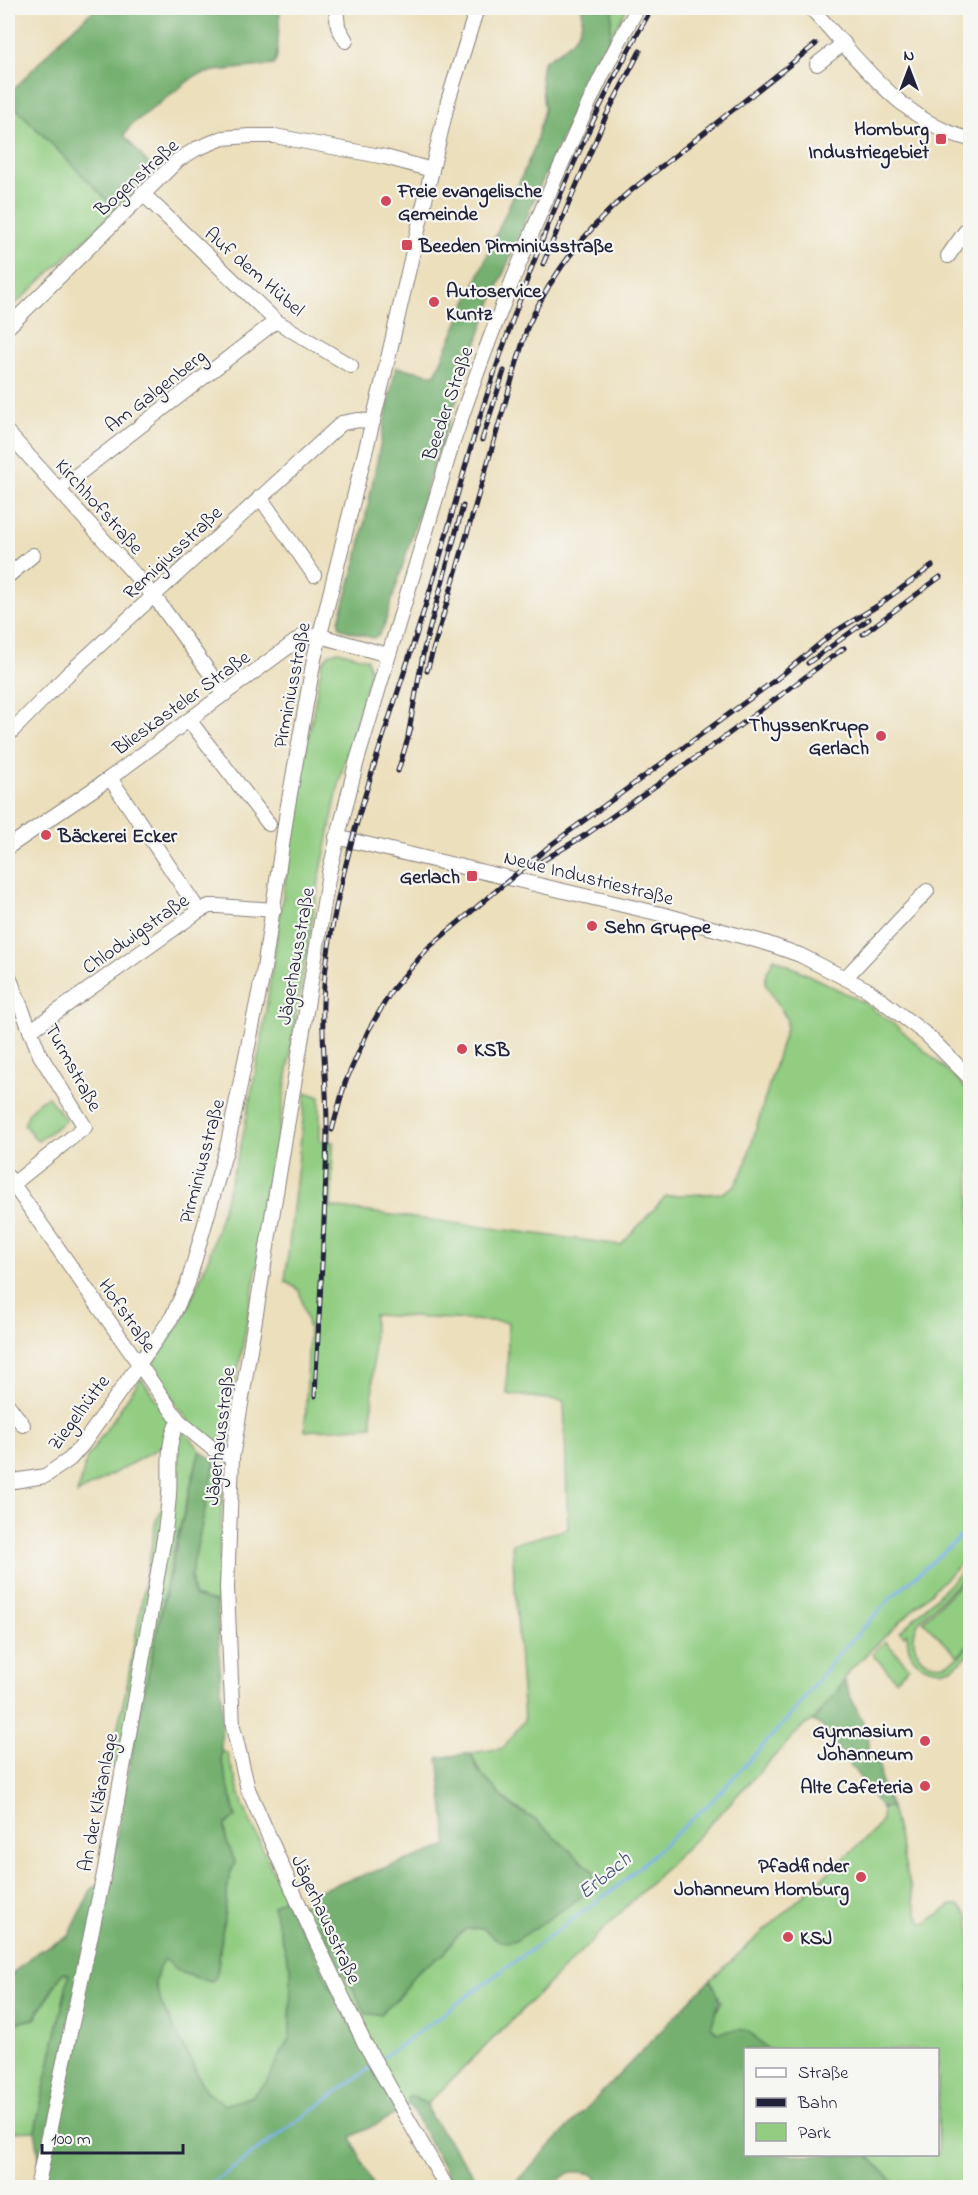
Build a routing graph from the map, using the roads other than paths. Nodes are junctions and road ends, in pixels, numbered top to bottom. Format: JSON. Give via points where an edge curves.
{"nodes":[{"id":1,"x":336,"y":8,"type":"edge"},
{"id":2,"x":477,"y":8,"type":"edge"},
{"id":3,"x":638,"y":8,"type":"edge"},
{"id":4,"x":811,"y":8,"type":"edge"},
{"id":5,"x":346,"y":41,"type":"dead end"},
{"id":6,"x":843,"y":43,"type":"junction"},
{"id":7,"x":817,"y":64,"type":"dead end"},
{"id":8,"x":970,"y":140,"type":"edge"},
{"id":9,"x":432,"y":170,"type":"junction"},
{"id":10,"x":142,"y":193,"type":"junction"},
{"id":11,"x":970,"y":225,"type":"edge"},
{"id":12,"x":948,"y":256,"type":"dead end"},
{"id":13,"x":276,"y":321,"type":"junction"},
{"id":14,"x":8,"y":327,"type":"edge"},
{"id":15,"x":351,"y":366,"type":"dead end"},
{"id":16,"x":373,"y":422,"type":"junction"},
{"id":17,"x":8,"y":433,"type":"edge"},
{"id":18,"x":59,"y":489,"type":"junction"},
{"id":19,"x":260,"y":497,"type":"junction"},
{"id":20,"x":33,"y":555,"type":"dead end"},
{"id":21,"x":314,"y":575,"type":"dead end"},
{"id":22,"x":8,"y":576,"type":"edge"},
{"id":23,"x":154,"y":596,"type":"junction"},
{"id":24,"x":320,"y":636,"type":"junction"},
{"id":25,"x":388,"y":655,"type":"junction"},
{"id":26,"x":225,"y":694,"type":"junction"},
{"id":27,"x":189,"y":720,"type":"junction"},
{"id":28,"x":8,"y":735,"type":"edge"},
{"id":29,"x":110,"y":777,"type":"junction"},
{"id":30,"x":269,"y":824,"type":"dead end"},
{"id":31,"x":336,"y":837,"type":"junction"},
{"id":32,"x":8,"y":847,"type":"edge"},
{"id":33,"x":927,"y":891,"type":"dead end"},
{"id":34,"x":274,"y":910,"type":"junction"},
{"id":35,"x":199,"y":911,"type":"junction"},
{"id":36,"x":8,"y":974,"type":"edge"},
{"id":37,"x":846,"y":977,"type":"junction"},
{"id":38,"x":30,"y":1031,"type":"junction"},
{"id":39,"x":970,"y":1078,"type":"edge"},
{"id":40,"x":10,"y":1180,"type":"edge"},
{"id":41,"x":138,"y":1363,"type":"junction"},
{"id":42,"x":8,"y":1405,"type":"edge"},
{"id":43,"x":179,"y":1421,"type":"junction"},
{"id":44,"x":24,"y":1425,"type":"dead end"},
{"id":45,"x":232,"y":1458,"type":"junction"},
{"id":46,"x":8,"y":1482,"type":"edge"},
{"id":47,"x":37,"y":2187,"type":"edge"},
{"id":48,"x":447,"y":2187,"type":"edge"}],
"edges":[{"from":1,"to":5,"type":"street","via":[[338,27]]},
{"from":2,"to":9,"type":"street","name":"Pirminiusstraße","via":[[448,101]]},
{"from":3,"to":25,"type":"street","name":"Beeder Straße","via":[[586,110],[510,286],[452,444]]},
{"from":4,"to":6,"type":"street"},
{"from":6,"to":7,"type":"street"},
{"from":6,"to":8,"type":"street","via":[[907,108],[927,122]]},
{"from":9,"to":10,"type":"street","name":"Bogenstraße","via":[[275,136],[223,138],[178,160]]},
{"from":9,"to":16,"type":"street","name":"Pirminiusstraße"},
{"from":10,"to":13,"type":"street","name":"Auf dem Hübel"},
{"from":10,"to":14,"type":"street","name":"Bogenstraße"},
{"from":11,"to":12,"type":"street"},
{"from":13,"to":15,"type":"street","name":"Auf dem Hübel"},
{"from":13,"to":18,"type":"street","name":"Am Galgenberg"},
{"from":16,"to":19,"type":"street","name":"Remigiusstraße","via":[[342,423]]},
{"from":16,"to":24,"type":"street","name":"Pirminiusstraße"},
{"from":17,"to":18,"type":"street","name":"Kirchhofstraße"},
{"from":18,"to":23,"type":"street","name":"Kirchhofstraße"},
{"from":19,"to":21,"type":"street"},
{"from":19,"to":23,"type":"street","name":"Remigiusstraße"},
{"from":20,"to":22,"type":"street"},
{"from":23,"to":26,"type":"street","name":"Kirchhofstraße"},
{"from":23,"to":28,"type":"street","name":"Remigiusstraße"},
{"from":24,"to":25,"type":"street","name":"Blieskasteler Straße"},
{"from":24,"to":26,"type":"street","name":"Blieskasteler Straße","via":[[303,636]]},
{"from":24,"to":34,"type":"street","name":"Pirminiusstraße","via":[[306,696]]},
{"from":25,"to":31,"type":"street","name":"Jägerhausstraße"},
{"from":26,"to":27,"type":"street","name":"Blieskasteler Straße"},
{"from":27,"to":29,"type":"street","name":"Blieskasteler Straße"},
{"from":27,"to":30,"type":"street"},
{"from":29,"to":32,"type":"street","name":"Blieskasteler Straße"},
{"from":29,"to":35,"type":"street"},
{"from":31,"to":37,"type":"street","name":"Neue Industriestraße","via":[[707,926],[781,948]]},
{"from":31,"to":45,"type":"street","name":"Jägerhausstraße"},
{"from":33,"to":37,"type":"street"},
{"from":34,"to":35,"type":"street","name":"Chlodwigstraße","via":[[209,906]]},
{"from":34,"to":41,"type":"street","name":"Pirminiusstraße","via":[[258,1007],[228,1143],[194,1263],[172,1317]]},
{"from":35,"to":38,"type":"street","name":"Chlodwigstraße"},
{"from":36,"to":38,"type":"street","name":"Turmstraße"},
{"from":37,"to":39,"type":"street","name":"Neue Industriestraße","via":[[927,1035]]},
{"from":38,"to":40,"type":"street","name":"Turmstraße","via":[[50,1073],[85,1127]]},
{"from":40,"to":41,"type":"street","name":"Hofstraße"},
{"from":41,"to":43,"type":"street","name":"Hofstraße"},
{"from":41,"to":46,"type":"street","name":"Ziegelhütte","via":[[70,1459],[45,1476]]},
{"from":42,"to":44,"type":"street"},
{"from":43,"to":45,"type":"street","name":"Hofstraße","via":[[213,1449]]},
{"from":43,"to":47,"type":"street","name":"An der Kläranlage","via":[[171,1441],[164,1538],[105,1869]]},
{"from":45,"to":48,"type":"street","name":"Jägerhausstraße","via":[[227,1588],[231,1700],[238,1755],[257,1813],[367,2047]]}]}
